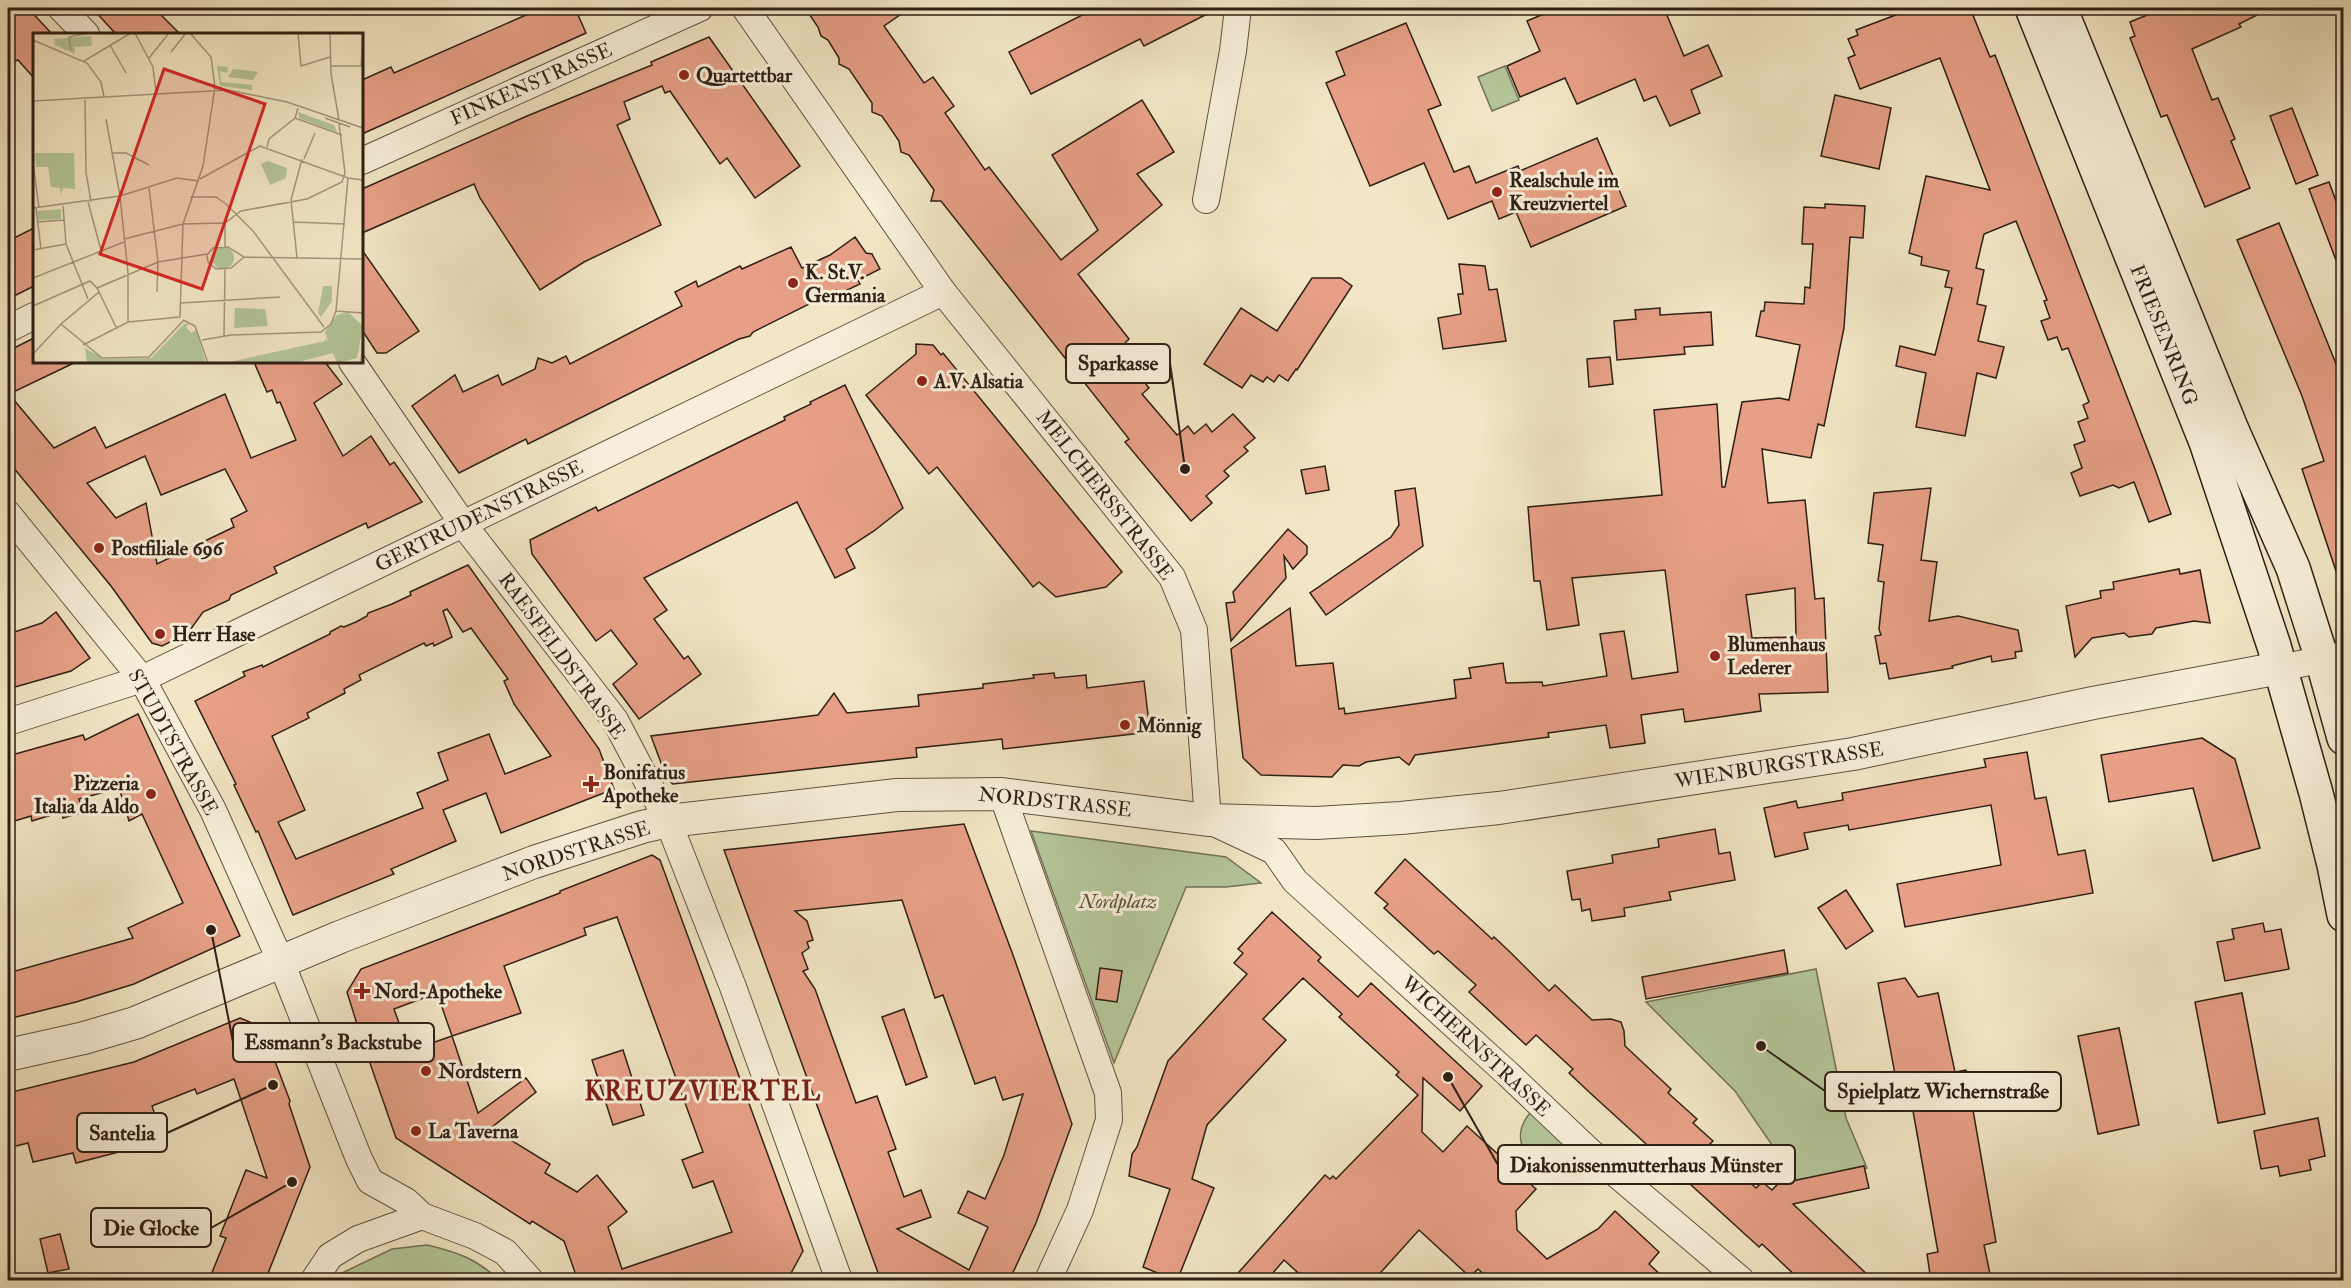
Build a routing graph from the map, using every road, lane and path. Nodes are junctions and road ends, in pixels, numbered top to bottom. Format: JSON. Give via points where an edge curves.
{"nodes":[{"id":1,"x":61,"y":8,"type":"edge"},
{"id":2,"x":700,"y":8,"type":"edge"},
{"id":3,"x":746,"y":8,"type":"edge"},
{"id":4,"x":1238,"y":8,"type":"edge"},
{"id":5,"x":2032,"y":8,"type":"edge"},
{"id":6,"x":2060,"y":8,"type":"edge"},
{"id":7,"x":85,"y":33,"type":"edge"},
{"id":8,"x":363,"y":161,"type":"edge"},
{"id":9,"x":1206,"y":200,"type":"dead end"},
{"id":10,"x":943,"y":292,"type":"junction"},
{"id":11,"x":33,"y":316,"type":"edge"},
{"id":12,"x":8,"y":329,"type":"edge"},
{"id":13,"x":353,"y":363,"type":"edge"},
{"id":14,"x":8,"y":514,"type":"edge"},
{"id":15,"x":463,"y":524,"type":"junction"},
{"id":16,"x":2333,"y":657,"type":"edge"},
{"id":17,"x":2280,"y":668,"type":"junction"},
{"id":18,"x":142,"y":679,"type":"junction"},
{"id":19,"x":8,"y":722,"type":"edge"},
{"id":20,"x":2343,"y":738,"type":"edge"},
{"id":21,"x":1002,"y":794,"type":"junction"},
{"id":22,"x":1208,"y":820,"type":"junction"},
{"id":23,"x":669,"y":821,"type":"junction"},
{"id":24,"x":2343,"y":915,"type":"edge"},
{"id":25,"x":281,"y":962,"type":"junction"},
{"id":26,"x":8,"y":1055,"type":"edge"},
{"id":27,"x":423,"y":1216,"type":"junction"},
{"id":28,"x":314,"y":1281,"type":"edge"},
{"id":29,"x":530,"y":1281,"type":"edge"},
{"id":30,"x":839,"y":1281,"type":"edge"},
{"id":31,"x":1048,"y":1281,"type":"edge"},
{"id":32,"x":1741,"y":1281,"type":"edge"}],
"edges":[{"from":1,"to":7,"type":"street"},
{"from":2,"to":8,"type":"street","name":"FINKENSTRASSE"},
{"from":3,"to":10,"type":"street","name":"MELCHERSSTRASSE"},
{"from":4,"to":9,"type":"street"},
{"from":5,"to":17,"type":"main road","name":"FRIESENRING","via":[[2206,442]]},
{"from":6,"to":16,"type":"main road","name":"FRIESENRING","via":[[2232,430]]},
{"from":10,"to":15,"type":"street","name":"GERTRUDENSTRASSE"},
{"from":10,"to":22,"type":"street","name":"MELCHERSSTRASSE","via":[[1172,577],[1194,630]]},
{"from":11,"to":12,"type":"street"},
{"from":13,"to":15,"type":"street","name":"RAESFELDSTRASSE"},
{"from":14,"to":18,"type":"street","name":"STUDTSTRASSE"},
{"from":15,"to":18,"type":"street","name":"GERTRUDENSTRASSE"},
{"from":15,"to":23,"type":"street","name":"RAESFELDSTRASSE","via":[[615,720]]},
{"from":16,"to":17,"type":"street","name":"WIENBURGSTRASSE"},
{"from":16,"to":20,"type":"main road","name":"FRIESENRING"},
{"from":17,"to":22,"type":"street","name":"WIENBURGSTRASSE","via":[[1853,754],[1499,808],[1317,823]]},
{"from":17,"to":24,"type":"main road","name":"FRIESENRING","via":[[2319,804]]},
{"from":18,"to":19,"type":"street","name":"GERTRUDENSTRASSE"},
{"from":18,"to":25,"type":"street","name":"STUDTSTRASSE","via":[[213,810]]},
{"from":21,"to":22,"type":"street","name":"NORDSTRASSE"},
{"from":21,"to":23,"type":"street","name":"NORDSTRASSE","via":[[897,795]]},
{"from":21,"to":31,"type":"street","via":[[1107,1088],[1109,1120],[1080,1210]]},
{"from":22,"to":32,"type":"street","name":"WICHERNSTRASSE","via":[[1274,851],[1295,881],[1588,1150]]},
{"from":23,"to":25,"type":"street","name":"NORDSTRASSE","via":[[610,835],[534,862]]},
{"from":23,"to":30,"type":"street","name":"RAESFELDSTRASSE"},
{"from":25,"to":26,"type":"street","name":"NORDSTRASSE","via":[[135,1023]]},
{"from":25,"to":27,"type":"street","name":"STUDTSTRASSE","via":[[370,1181],[406,1201]]},
{"from":27,"to":28,"type":"street","via":[[358,1239],[330,1256]]},
{"from":27,"to":29,"type":"street","name":"STUDTSTRASSE","via":[[506,1252]]}]}
